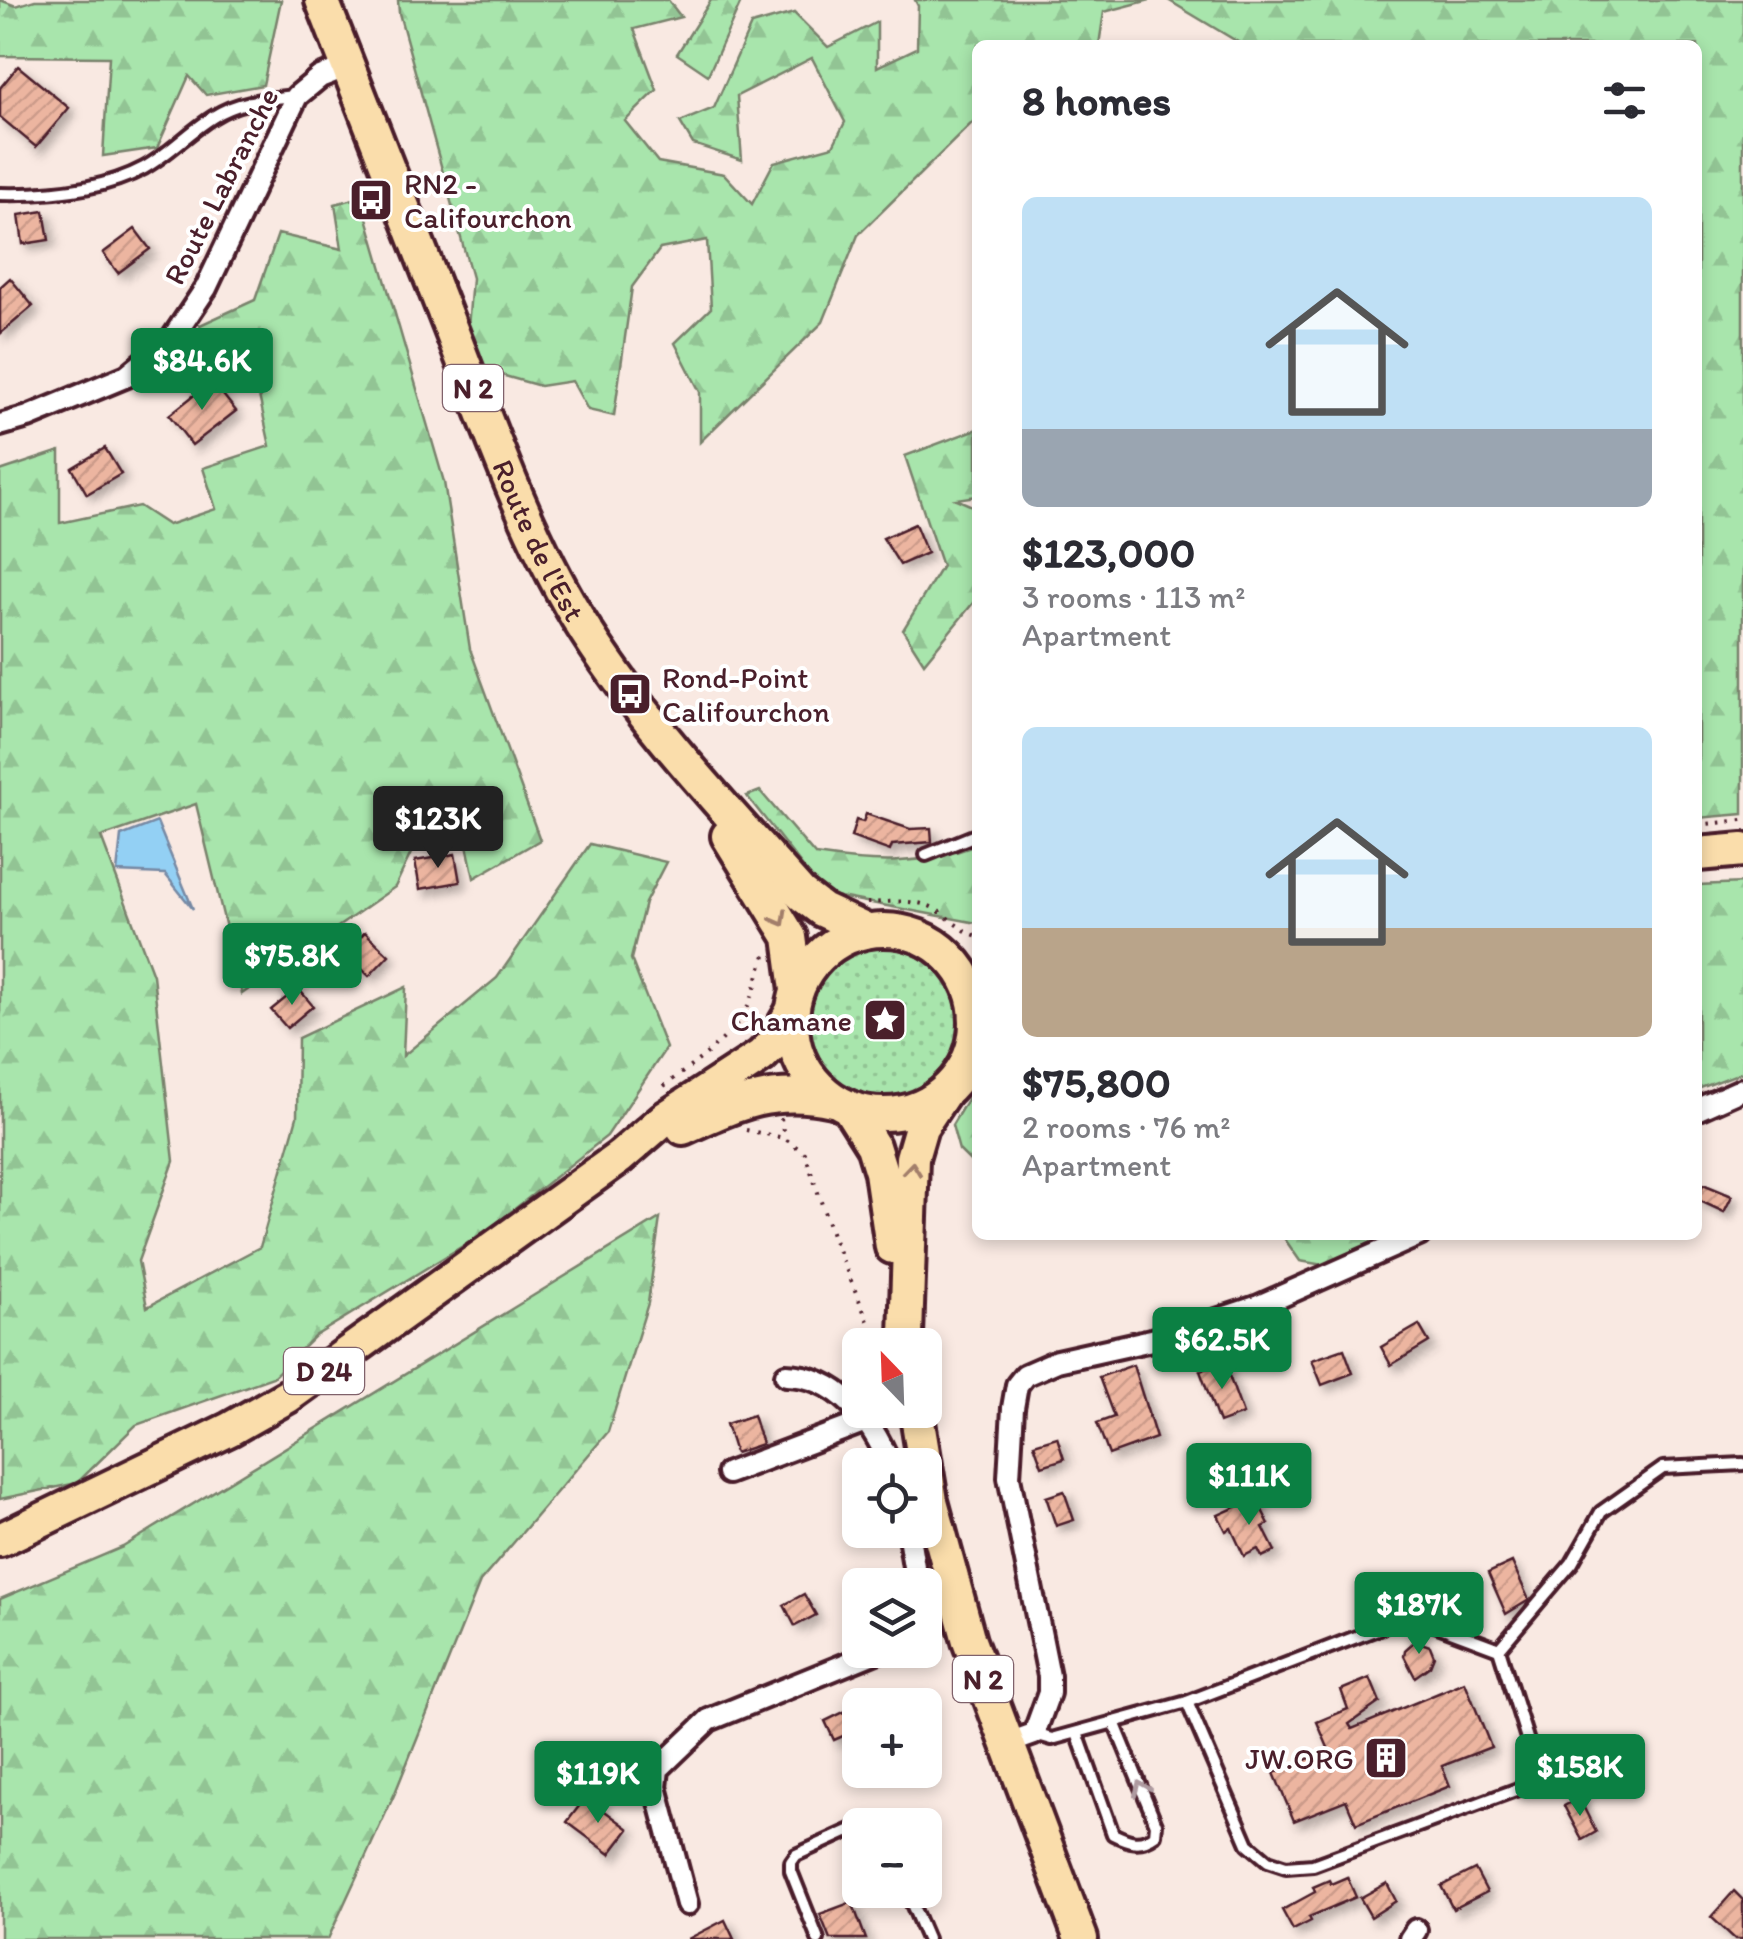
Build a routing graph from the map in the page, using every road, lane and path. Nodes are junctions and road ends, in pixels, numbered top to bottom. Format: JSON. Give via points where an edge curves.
{"nodes":[{"id":1,"x":322,"y":0,"type":"edge"},
{"id":2,"x":348,"y":66,"type":"junction"},
{"id":3,"x":297,"y":96,"type":"junction"},
{"id":4,"x":0,"y":194,"type":"edge"},
{"id":5,"x":0,"y":425,"type":"edge"},
{"id":6,"x":693,"y":776,"type":"junction"},
{"id":7,"x":1743,"y":820,"type":"edge"},
{"id":8,"x":1702,"y":825,"type":"edge"},
{"id":9,"x":972,"y":836,"type":"edge"},
{"id":10,"x":1743,"y":850,"type":"edge"},
{"id":11,"x":1702,"y":854,"type":"edge"},
{"id":12,"x":926,"y":855,"type":"dead end"},
{"id":13,"x":854,"y":900,"type":"dead end"},
{"id":14,"x":867,"y":931,"type":"junction"},
{"id":15,"x":972,"y":934,"type":"edge"},
{"id":16,"x":768,"y":947,"type":"dead end"},
{"id":17,"x":969,"y":971,"type":"edge"},
{"id":18,"x":794,"y":1001,"type":"junction"},
{"id":19,"x":972,"y":1051,"type":"edge"},
{"id":20,"x":664,"y":1086,"type":"dead end"},
{"id":21,"x":1743,"y":1090,"type":"edge"},
{"id":22,"x":945,"y":1092,"type":"junction"},
{"id":23,"x":841,"y":1104,"type":"junction"},
{"id":24,"x":1702,"y":1107,"type":"edge"},
{"id":25,"x":784,"y":1138,"type":"dead end"},
{"id":26,"x":620,"y":1157,"type":"junction"},
{"id":27,"x":1407,"y":1240,"type":"edge"},
{"id":28,"x":888,"y":1328,"type":"edge"},
{"id":29,"x":896,"y":1328,"type":"edge"},
{"id":30,"x":898,"y":1328,"type":"edge"},
{"id":31,"x":786,"y":1375,"type":"dead end"},
{"id":32,"x":842,"y":1396,"type":"edge"},
{"id":33,"x":845,"y":1428,"type":"edge"},
{"id":34,"x":1743,"y":1464,"type":"edge"},
{"id":35,"x":728,"y":1473,"type":"dead end"},
{"id":36,"x":0,"y":1540,"type":"edge"},
{"id":37,"x":942,"y":1548,"type":"edge"},
{"id":38,"x":1499,"y":1648,"type":"junction"},
{"id":39,"x":842,"y":1666,"type":"edge"},
{"id":40,"x":1187,"y":1702,"type":"junction"},
{"id":41,"x":1114,"y":1722,"type":"junction"},
{"id":42,"x":1076,"y":1733,"type":"junction"},
{"id":43,"x":1020,"y":1739,"type":"junction"},
{"id":44,"x":842,"y":1834,"type":"edge"},
{"id":45,"x":687,"y":1904,"type":"dead end"},
{"id":46,"x":914,"y":1908,"type":"edge"},
{"id":47,"x":818,"y":1939,"type":"edge"},
{"id":48,"x":927,"y":1939,"type":"edge"},
{"id":49,"x":1081,"y":1939,"type":"edge"}],
"edges":[{"from":1,"to":2,"type":"main road","name":"Route de l'Est","number":"N 2"},
{"from":2,"to":3,"type":"street","name":"Route Labranche"},
{"from":2,"to":6,"type":"main road","name":"Route de l'Est","number":"N 2","via":[[545,557],[602,654]]},
{"from":3,"to":4,"type":"lane","via":[[252,100],[216,115],[144,168],[105,183]]},
{"from":3,"to":5,"type":"street","name":"Route Labranche","via":[[206,288],[172,339],[128,376]]},
{"from":6,"to":14,"type":"main road","name":"Route de l'Est","number":"N 2","via":[[801,894]]},
{"from":6,"to":18,"type":"main road","name":"Route de l'Est","number":"N 2","one_way":true,"via":[[790,937]]},
{"from":7,"to":8,"type":"path"},
{"from":9,"to":12,"type":"lane"},
{"from":10,"to":11,"type":"main road"},
{"from":13,"to":15,"type":"path","via":[[934,907]]},
{"from":14,"to":17,"type":"main road","number":"N 2","via":[[920,937]]},
{"from":14,"to":18,"type":"main road","via":[[837,942],[813,962]]},
{"from":16,"to":20,"type":"path","via":[[732,1029]]},
{"from":18,"to":23,"type":"main road","number":"N 2","via":[[792,1038],[800,1062]]},
{"from":18,"to":26,"type":"main road","number":"D 24","via":[[762,1056],[664,1119]]},
{"from":19,"to":22,"type":"main road","number":"N 2"},
{"from":21,"to":24,"type":"street"},
{"from":22,"to":23,"type":"main road","via":[[899,1113]]},
{"from":30,"to":22,"type":"main road","number":"N 2","one_way":true,"via":[[912,1158],[920,1127]]},
{"from":23,"to":26,"type":"main road","number":"D 24","via":[[802,1093],[768,1096]]},
{"from":23,"to":29,"type":"main road","number":"N 2","via":[[873,1146],[882,1172]]},
{"from":25,"to":28,"type":"path","via":[[805,1154],[833,1238]]},
{"from":26,"to":36,"type":"main road","number":"D 24","via":[[288,1396]]},
{"from":27,"to":43,"type":"street","via":[[1259,1306],[1165,1337],[1057,1361],[1018,1384],[1009,1477],[1049,1676],[1048,1693]]},
{"from":31,"to":32,"type":"street","via":[[822,1381]]},
{"from":33,"to":35,"type":"street"},
{"from":34,"to":38,"type":"lane","via":[[1663,1468],[1601,1512],[1572,1563]]},
{"from":37,"to":43,"type":"main road","number":"N 2","via":[[969,1641]]},
{"from":38,"to":40,"type":"lane","via":[[1411,1616]]},
{"from":38,"to":40,"type":"lane","via":[[1535,1764],[1532,1774],[1518,1789],[1313,1865],[1286,1867],[1248,1844]]},
{"from":39,"to":45,"type":"street","via":[[708,1720],[658,1769],[656,1787]]},
{"from":40,"to":41,"type":"lane"},
{"from":41,"to":42,"type":"lane"},
{"from":42,"to":41,"type":"lane","one_way":true,"via":[[1113,1834],[1147,1841],[1156,1824]]},
{"from":42,"to":43,"type":"lane"},
{"from":43,"to":49,"type":"main road","number":"N 2"},
{"from":44,"to":47,"type":"lane","via":[[791,1862]]},
{"from":46,"to":48,"type":"lane"}]}
